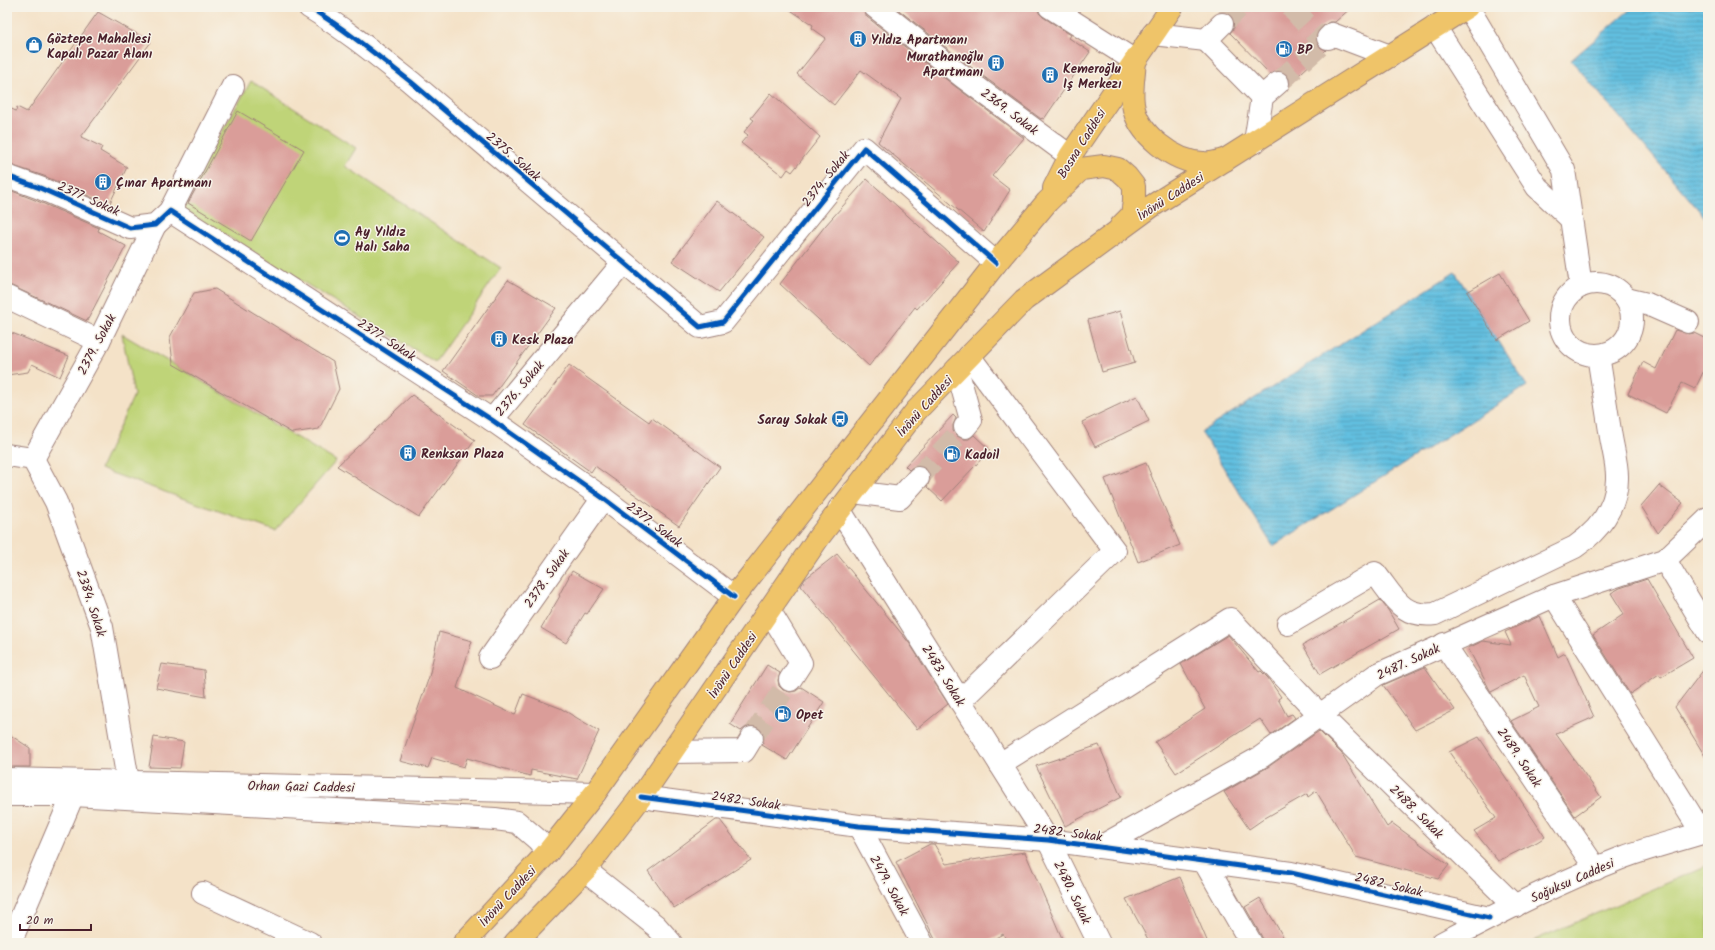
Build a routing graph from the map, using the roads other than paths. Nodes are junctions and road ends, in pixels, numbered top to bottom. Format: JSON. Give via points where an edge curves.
{"nodes":[{"id":1,"x":875,"y":7,"type":"edge"},
{"id":2,"x":1050,"y":7,"type":"edge"},
{"id":3,"x":1172,"y":7,"type":"edge"},
{"id":4,"x":1467,"y":7,"type":"edge"},
{"id":5,"x":322,"y":11,"type":"edge"},
{"id":6,"x":1222,"y":24,"type":"tunnel mouth"},
{"id":7,"x":1435,"y":27,"type":"junction"},
{"id":8,"x":1153,"y":34,"type":"junction"},
{"id":9,"x":1328,"y":38,"type":"tunnel mouth"},
{"id":10,"x":1206,"y":40,"type":"junction"},
{"id":11,"x":1390,"y":56,"type":"junction"},
{"id":12,"x":1135,"y":61,"type":"junction"},
{"id":13,"x":1278,"y":83,"type":"tunnel mouth"},
{"id":14,"x":233,"y":86,"type":"dead end"},
{"id":15,"x":1262,"y":97,"type":"junction"},
{"id":16,"x":1255,"y":142,"type":"junction"},
{"id":17,"x":1070,"y":156,"type":"junction"},
{"id":18,"x":1227,"y":160,"type":"junction"},
{"id":19,"x":7,"y":176,"type":"edge"},
{"id":20,"x":1047,"y":202,"type":"junction"},
{"id":21,"x":162,"y":218,"type":"junction"},
{"id":22,"x":1570,"y":218,"type":"junction"},
{"id":23,"x":1112,"y":235,"type":"junction"},
{"id":24,"x":623,"y":263,"type":"junction"},
{"id":25,"x":996,"y":264,"type":"junction"},
{"id":26,"x":1581,"y":286,"type":"junction"},
{"id":27,"x":7,"y":296,"type":"edge"},
{"id":28,"x":1626,"y":299,"type":"junction"},
{"id":29,"x":1688,"y":322,"type":"dead end"},
{"id":30,"x":700,"y":327,"type":"joint"},
{"id":31,"x":99,"y":341,"type":"junction"},
{"id":32,"x":1598,"y":355,"type":"junction"},
{"id":33,"x":963,"y":362,"type":"junction"},
{"id":34,"x":492,"y":420,"type":"junction"},
{"id":35,"x":965,"y":426,"type":"tunnel mouth"},
{"id":36,"x":7,"y":455,"type":"edge"},
{"id":37,"x":33,"y":460,"type":"junction"},
{"id":38,"x":918,"y":478,"type":"tunnel mouth"},
{"id":39,"x":853,"y":492,"type":"junction"},
{"id":40,"x":603,"y":498,"type":"junction"},
{"id":41,"x":839,"y":510,"type":"junction"},
{"id":42,"x":1708,"y":519,"type":"edge"},
{"id":43,"x":1665,"y":560,"type":"junction"},
{"id":44,"x":1554,"y":596,"type":"junction"},
{"id":45,"x":734,"y":597,"type":"junction"},
{"id":46,"x":769,"y":610,"type":"junction"},
{"id":47,"x":1288,"y":624,"type":"dead end"},
{"id":48,"x":1708,"y":632,"type":"edge"},
{"id":49,"x":1444,"y":644,"type":"junction"},
{"id":50,"x":490,"y":658,"type":"dead end"},
{"id":51,"x":790,"y":680,"type":"tunnel mouth"},
{"id":52,"x":960,"y":701,"type":"junction"},
{"id":53,"x":1320,"y":715,"type":"junction"},
{"id":54,"x":752,"y":738,"type":"tunnel mouth"},
{"id":55,"x":672,"y":752,"type":"junction"},
{"id":56,"x":1000,"y":764,"type":"junction"},
{"id":57,"x":7,"y":779,"type":"edge"},
{"id":58,"x":128,"y":781,"type":"junction"},
{"id":59,"x":595,"y":793,"type":"junction"},
{"id":60,"x":7,"y":794,"type":"edge"},
{"id":61,"x":73,"y":795,"type":"junction"},
{"id":62,"x":641,"y":797,"type":"junction"},
{"id":63,"x":858,"y":826,"type":"junction"},
{"id":64,"x":1705,"y":832,"type":"edge"},
{"id":65,"x":1048,"y":840,"type":"junction"},
{"id":66,"x":1100,"y":847,"type":"junction"},
{"id":67,"x":548,"y":852,"type":"junction"},
{"id":68,"x":1204,"y":861,"type":"junction"},
{"id":69,"x":1596,"y":869,"type":"junction"},
{"id":70,"x":585,"y":870,"type":"junction"},
{"id":71,"x":203,"y":893,"type":"dead end"},
{"id":72,"x":1514,"y":906,"type":"junction"},
{"id":73,"x":1489,"y":918,"type":"junction"},
{"id":74,"x":518,"y":942,"type":"edge"},
{"id":75,"x":10,"y":943,"type":"edge"},
{"id":76,"x":310,"y":943,"type":"edge"},
{"id":77,"x":464,"y":943,"type":"edge"},
{"id":78,"x":671,"y":943,"type":"edge"},
{"id":79,"x":922,"y":943,"type":"edge"},
{"id":80,"x":1098,"y":943,"type":"edge"},
{"id":81,"x":1251,"y":943,"type":"edge"},
{"id":82,"x":1442,"y":943,"type":"edge"}],
"edges":[{"from":1,"to":17,"type":"street","name":"2369. Sokak"},
{"from":2,"to":12,"type":"street"},
{"from":3,"to":8,"type":"main road","name":"Bosna Caddesi"},
{"from":4,"to":7,"type":"main road","name":"İnönü Caddesi"},
{"from":4,"to":22,"type":"street","via":[[1564,170]]},
{"from":5,"to":24,"type":"street","name":"2375. Sokak","via":[[411,82]]},
{"from":6,"to":10,"type":"street"},
{"from":7,"to":11,"type":"main road","name":"İnönü Caddesi"},
{"from":7,"to":22,"type":"street","via":[[1537,187]]},
{"from":8,"to":10,"type":"street"},
{"from":8,"to":12,"type":"main road","name":"Bosna Caddesi"},
{"from":9,"to":11,"type":"street","via":[[1332,34]]},
{"from":10,"to":15,"type":"street"},
{"from":11,"to":16,"type":"main road","name":"İnönü Caddesi"},
{"from":12,"to":17,"type":"main road","name":"Bosna Caddesi"},
{"from":12,"to":18,"type":"main road","via":[[1133,104],[1139,121],[1150,136],[1164,149],[1181,158],[1204,164]]},
{"from":13,"to":15,"type":"street"},
{"from":14,"to":21,"type":"street","name":"2379. Sokak"},
{"from":15,"to":16,"type":"street"},
{"from":16,"to":18,"type":"main road","name":"İnönü Caddesi"},
{"from":17,"to":20,"type":"main road","name":"Bosna Caddesi"},
{"from":18,"to":23,"type":"main road","name":"İnönü Caddesi","via":[[1152,206]]},
{"from":19,"to":21,"type":"street","name":"2377. Sokak","via":[[130,228]]},
{"from":20,"to":23,"type":"main road","via":[[1081,170],[1104,166],[1118,169],[1134,186],[1134,201],[1132,215]]},
{"from":20,"to":25,"type":"main road","name":"İnönü Caddesi"},
{"from":21,"to":31,"type":"street","name":"2379. Sokak"},
{"from":21,"to":34,"type":"street","name":"2377. Sokak"},
{"from":22,"to":26,"type":"street"},
{"from":23,"to":33,"type":"main road","name":"İnönü Caddesi","via":[[1024,300]]},
{"from":24,"to":30,"type":"street","name":"2375. Sokak"},
{"from":24,"to":34,"type":"street","name":"2376. Sokak"},
{"from":25,"to":30,"type":"street","name":"2374. Sokak","via":[[864,148],[723,322]]},
{"from":25,"to":45,"type":"main road","name":"İnönü Caddesi"},
{"from":26,"to":28,"type":"street","via":[[1593,283],[1606,284]]},
{"from":26,"to":32,"type":"street","via":[[1570,292],[1563,303],[1560,327],[1574,348],[1585,354]]},
{"from":27,"to":31,"type":"street"},
{"from":28,"to":29,"type":"street","via":[[1647,304]]},
{"from":28,"to":32,"type":"street","via":[[1631,310],[1632,323],[1628,335],[1621,345],[1610,352]]},
{"from":31,"to":37,"type":"street","name":"2379. Sokak"},
{"from":32,"to":47,"type":"street","via":[[1617,476],[1608,512],[1588,538],[1575,547],[1436,614],[1417,614],[1402,607],[1375,573]]},
{"from":33,"to":35,"type":"street","via":[[971,420]]},
{"from":33,"to":39,"type":"main road","name":"İnönü Caddesi","via":[[916,411]]},
{"from":33,"to":52,"type":"street","via":[[1115,551]]},
{"from":34,"to":40,"type":"street","name":"2377. Sokak"},
{"from":36,"to":37,"type":"street"},
{"from":37,"to":58,"type":"street","name":"2384. Sokak","via":[[56,502],[102,627]]},
{"from":38,"to":39,"type":"street","via":[[900,498]]},
{"from":39,"to":41,"type":"main road","name":"İnönü Caddesi"},
{"from":40,"to":45,"type":"street","name":"2377. Sokak"},
{"from":40,"to":50,"type":"street","name":"2378. Sokak"},
{"from":41,"to":46,"type":"main road","name":"İnönü Caddesi"},
{"from":41,"to":52,"type":"street","name":"2483. Sokak"},
{"from":42,"to":43,"type":"street","name":"2487. Sokak"},
{"from":43,"to":44,"type":"street","name":"2487. Sokak"},
{"from":43,"to":48,"type":"street"},
{"from":44,"to":49,"type":"street","name":"2487. Sokak"},
{"from":44,"to":64,"type":"street"},
{"from":45,"to":59,"type":"main road","name":"İnönü Caddesi"},
{"from":46,"to":51,"type":"street","via":[[801,663]]},
{"from":46,"to":55,"type":"main road","name":"İnönü Caddesi"},
{"from":49,"to":53,"type":"street","name":"2487. Sokak","via":[[1376,675]]},
{"from":49,"to":69,"type":"street","name":"2489. Sokak"},
{"from":52,"to":56,"type":"street","name":"2483. Sokak"},
{"from":53,"to":56,"type":"street","name":"2488. Sokak","via":[[1230,619]]},
{"from":53,"to":66,"type":"street","name":"2487. Sokak","via":[[1260,757]]},
{"from":53,"to":72,"type":"street","name":"2488. Sokak"},
{"from":54,"to":55,"type":"street","via":[[744,751]]},
{"from":55,"to":62,"type":"main road","name":"İnönü Caddesi"},
{"from":56,"to":65,"type":"street","name":"2483. Sokak"},
{"from":57,"to":58,"type":"street","name":"Orhan Gazi Caddesi"},
{"from":58,"to":59,"type":"street","name":"Orhan Gazi Caddesi"},
{"from":59,"to":67,"type":"main road","name":"İnönü Caddesi"},
{"from":60,"to":61,"type":"street","name":"Orhan Gazi Caddesi"},
{"from":61,"to":67,"type":"street","name":"Orhan Gazi Caddesi","via":[[495,819],[517,822]]},
{"from":61,"to":75,"type":"street"},
{"from":62,"to":63,"type":"street","name":"2482. Sokak"},
{"from":62,"to":70,"type":"main road","name":"İnönü Caddesi"},
{"from":63,"to":65,"type":"street","name":"2482. Sokak"},
{"from":63,"to":79,"type":"street","name":"2479. Sokak"},
{"from":64,"to":69,"type":"street","name":"Soğuksu Caddesi","via":[[1625,857]]},
{"from":65,"to":66,"type":"street","name":"2482. Sokak"},
{"from":65,"to":80,"type":"street","name":"2480. Sokak"},
{"from":66,"to":68,"type":"street","name":"2482. Sokak"},
{"from":67,"to":77,"type":"main road","name":"İnönü Caddesi"},
{"from":68,"to":73,"type":"street","name":"2482. Sokak","via":[[1291,873]]},
{"from":68,"to":81,"type":"street"},
{"from":69,"to":72,"type":"street","name":"Soğuksu Caddesi"},
{"from":70,"to":74,"type":"main road","name":"İnönü Caddesi"},
{"from":70,"to":78,"type":"street","via":[[656,926]]},
{"from":71,"to":76,"type":"street"},
{"from":72,"to":73,"type":"street","name":"Soğuksu Caddesi"},
{"from":73,"to":82,"type":"street","name":"Soğuksu Caddesi"}]}
